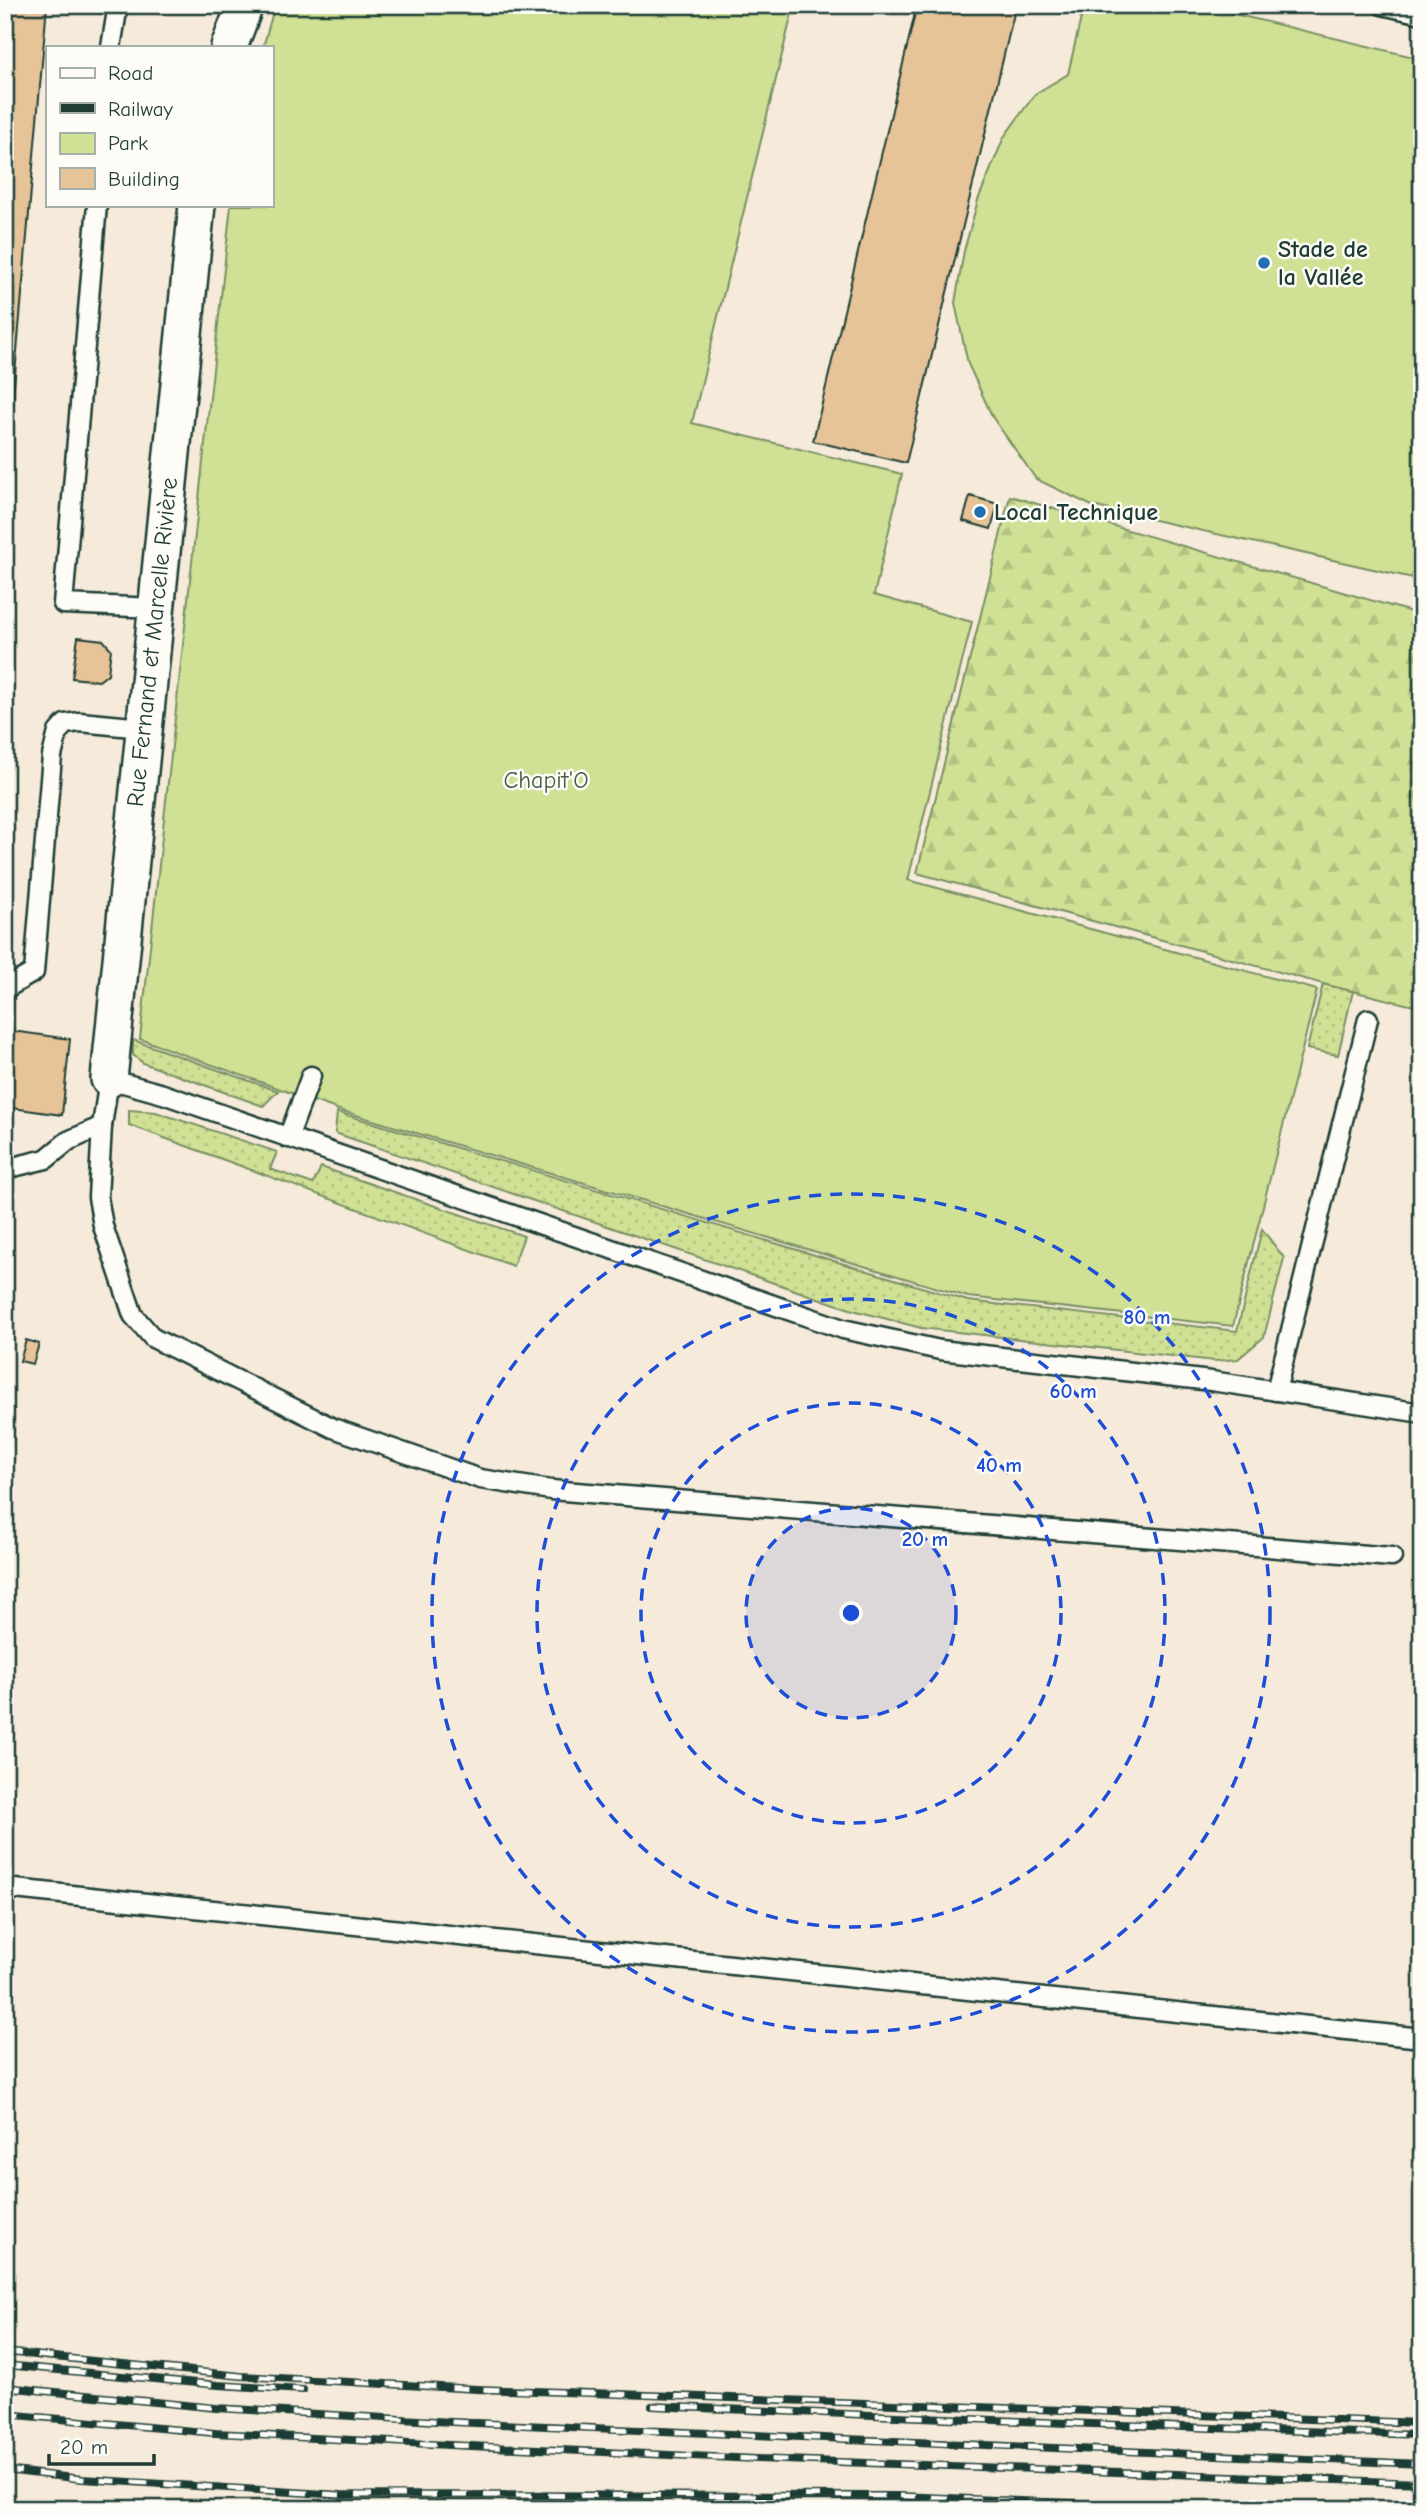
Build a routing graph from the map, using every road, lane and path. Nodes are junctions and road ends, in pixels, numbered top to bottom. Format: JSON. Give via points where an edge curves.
{"nodes":[{"id":1,"x":118,"y":5,"type":"edge"},
{"id":2,"x":219,"y":5,"type":"edge"},
{"id":3,"x":245,"y":5,"type":"edge"},
{"id":4,"x":1382,"y":5,"type":"edge"},
{"id":5,"x":1422,"y":14,"type":"edge"},
{"id":6,"x":111,"y":46,"type":"edge"},
{"id":7,"x":215,"y":46,"type":"edge"},
{"id":8,"x":229,"y":46,"type":"edge"},
{"id":9,"x":97,"y":206,"type":"edge"},
{"id":10,"x":197,"y":206,"type":"edge"},
{"id":11,"x":156,"y":608,"type":"junction"},
{"id":12,"x":143,"y":728,"type":"junction"},
{"id":13,"x":5,"y":989,"type":"edge"},
{"id":14,"x":1368,"y":1019,"type":"dead end"},
{"id":15,"x":311,"y":1076,"type":"dead end"},
{"id":16,"x":109,"y":1079,"type":"junction"},
{"id":17,"x":102,"y":1126,"type":"junction"},
{"id":18,"x":288,"y":1138,"type":"junction"},
{"id":19,"x":5,"y":1169,"type":"edge"},
{"id":20,"x":1276,"y":1391,"type":"junction"},
{"id":21,"x":1422,"y":1413,"type":"edge"},
{"id":22,"x":1392,"y":1557,"type":"dead end"},
{"id":23,"x":5,"y":1888,"type":"edge"},
{"id":24,"x":1422,"y":2039,"type":"edge"}],
"edges":[{"from":1,"to":6,"type":"lane"},
{"from":2,"to":7,"type":"street"},
{"from":3,"to":8,"type":"street"},
{"from":4,"to":5,"type":"lane"},
{"from":9,"to":11,"type":"lane","via":[[63,604]]},
{"from":10,"to":11,"type":"street","name":"Rue Fernand et Marcelle Rivière"},
{"from":11,"to":12,"type":"street","name":"Rue Fernand et Marcelle Rivière"},
{"from":12,"to":13,"type":"lane","via":[[80,722],[65,724],[58,732],[52,756],[34,972]]},
{"from":12,"to":16,"type":"street","name":"Rue Fernand et Marcelle Rivière"},
{"from":14,"to":20,"type":"lane"},
{"from":15,"to":18,"type":"lane"},
{"from":16,"to":17,"type":"lane"},
{"from":16,"to":18,"type":"lane"},
{"from":17,"to":19,"type":"lane","via":[[68,1140],[46,1159]]},
{"from":17,"to":22,"type":"lane","via":[[98,1197],[103,1226],[133,1315],[153,1338],[333,1428],[480,1479],[565,1491]]},
{"from":18,"to":20,"type":"lane","via":[[843,1329],[940,1350]]},
{"from":20,"to":21,"type":"lane"},
{"from":23,"to":24,"type":"lane"}]}
